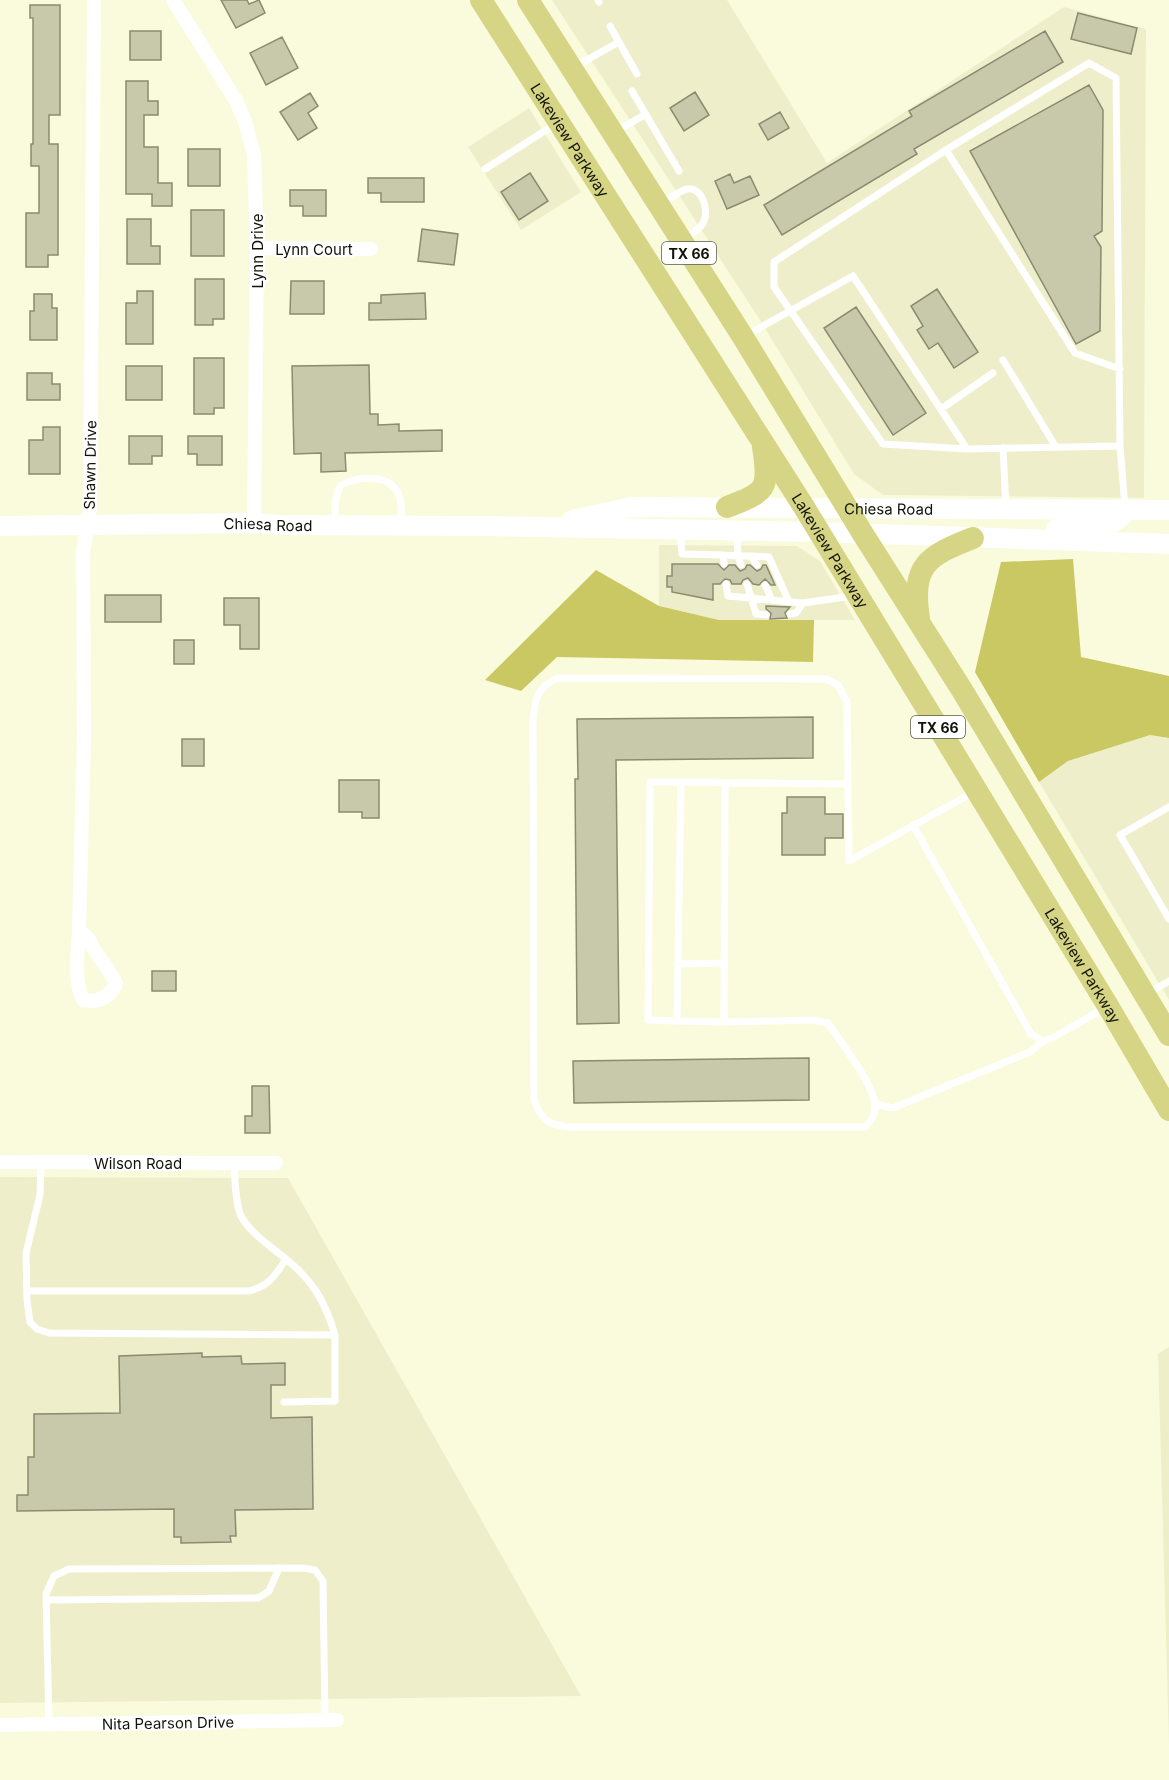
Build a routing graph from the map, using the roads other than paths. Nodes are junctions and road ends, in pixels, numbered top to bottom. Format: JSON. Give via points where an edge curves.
{"nodes":[{"id":1,"x":94,"y":0,"type":"edge"},
{"id":2,"x":173,"y":0,"type":"edge"},
{"id":3,"x":481,"y":0,"type":"edge"},
{"id":4,"x":528,"y":0,"type":"edge"},
{"id":5,"x":610,"y":26,"type":"dead end"},
{"id":6,"x":620,"y":42,"type":"junction"},
{"id":7,"x":572,"y":68,"type":"junction"},
{"id":8,"x":637,"y":74,"type":"dead end"},
{"id":9,"x":632,"y":91,"type":"dead end"},
{"id":10,"x":646,"y":114,"type":"junction"},
{"id":11,"x":559,"y":122,"type":"junction"},
{"id":12,"x":613,"y":134,"type":"junction"},
{"id":13,"x":946,"y":150,"type":"junction"},
{"id":14,"x":485,"y":169,"type":"dead end"},
{"id":15,"x":679,"y":171,"type":"dead end"},
{"id":16,"x":657,"y":204,"type":"junction"},
{"id":17,"x":624,"y":224,"type":"junction"},
{"id":18,"x":681,"y":242,"type":"junction"},
{"id":19,"x":257,"y":248,"type":"junction"},
{"id":20,"x":371,"y":249,"type":"dead end"},
{"id":21,"x":790,"y":311,"type":"junction"},
{"id":22,"x":743,"y":337,"type":"junction"},
{"id":23,"x":1003,"y":360,"type":"dead end"},
{"id":24,"x":1120,"y":369,"type":"junction"},
{"id":25,"x":993,"y":373,"type":"dead end"},
{"id":26,"x":941,"y":409,"type":"junction"},
{"id":27,"x":761,"y":440,"type":"junction"},
{"id":28,"x":1120,"y":446,"type":"junction"},
{"id":29,"x":1056,"y":447,"type":"junction"},
{"id":30,"x":1003,"y":448,"type":"junction"},
{"id":31,"x":968,"y":449,"type":"junction"},
{"id":32,"x":727,"y":507,"type":"junction"},
{"id":33,"x":804,"y":507,"type":"junction"},
{"id":34,"x":849,"y":508,"type":"junction"},
{"id":35,"x":1006,"y":509,"type":"junction"},
{"id":36,"x":1126,"y":510,"type":"junction"},
{"id":37,"x":1169,"y":510,"type":"edge"},
{"id":38,"x":254,"y":523,"type":"junction"},
{"id":39,"x":88,"y":524,"type":"junction"},
{"id":40,"x":335,"y":525,"type":"junction"},
{"id":41,"x":400,"y":525,"type":"junction"},
{"id":42,"x":0,"y":526,"type":"edge"},
{"id":43,"x":537,"y":527,"type":"junction"},
{"id":44,"x":680,"y":530,"type":"junction"},
{"id":45,"x":737,"y":531,"type":"junction"},
{"id":46,"x":819,"y":532,"type":"junction"},
{"id":47,"x":863,"y":534,"type":"junction"},
{"id":48,"x":973,"y":538,"type":"junction"},
{"id":49,"x":1019,"y":539,"type":"junction"},
{"id":50,"x":1169,"y":544,"type":"edge"},
{"id":51,"x":723,"y":555,"type":"junction"},
{"id":52,"x":738,"y":555,"type":"junction"},
{"id":53,"x":751,"y":556,"type":"junction"},
{"id":54,"x":724,"y":564,"type":"dead end"},
{"id":55,"x":741,"y":565,"type":"dead end"},
{"id":56,"x":757,"y":565,"type":"dead end"},
{"id":57,"x":726,"y":584,"type":"dead end"},
{"id":58,"x":747,"y":584,"type":"dead end"},
{"id":59,"x":765,"y":585,"type":"dead end"},
{"id":60,"x":858,"y":596,"type":"junction"},
{"id":61,"x":752,"y":598,"type":"junction"},
{"id":62,"x":772,"y":600,"type":"junction"},
{"id":63,"x":789,"y":602,"type":"junction"},
{"id":64,"x":803,"y":603,"type":"junction"},
{"id":65,"x":790,"y":614,"type":"dead end"},
{"id":66,"x":766,"y":615,"type":"dead end"},
{"id":67,"x":920,"y":623,"type":"junction"},
{"id":68,"x":681,"y":782,"type":"junction"},
{"id":69,"x":724,"y":783,"type":"junction"},
{"id":70,"x":848,"y":784,"type":"junction"},
{"id":71,"x":976,"y":791,"type":"junction"},
{"id":72,"x":1169,"y":807,"type":"edge"},
{"id":73,"x":913,"y":825,"type":"junction"},
{"id":74,"x":1169,"y":919,"type":"edge"},
{"id":75,"x":79,"y":930,"type":"junction"},
{"id":76,"x":723,"y":963,"type":"junction"},
{"id":77,"x":677,"y":964,"type":"junction"},
{"id":78,"x":1169,"y":981,"type":"edge"},
{"id":79,"x":1145,"y":995,"type":"junction"},
{"id":80,"x":1108,"y":1006,"type":"junction"},
{"id":81,"x":677,"y":1021,"type":"junction"},
{"id":82,"x":724,"y":1022,"type":"junction"},
{"id":83,"x":1169,"y":1035,"type":"edge"},
{"id":84,"x":1043,"y":1041,"type":"junction"},
{"id":85,"x":875,"y":1104,"type":"junction"},
{"id":86,"x":1169,"y":1110,"type":"edge"},
{"id":87,"x":0,"y":1162,"type":"edge"},
{"id":88,"x":41,"y":1162,"type":"junction"},
{"id":89,"x":234,"y":1163,"type":"junction"},
{"id":90,"x":276,"y":1163,"type":"dead end"},
{"id":91,"x":286,"y":1259,"type":"junction"},
{"id":92,"x":27,"y":1291,"type":"junction"},
{"id":93,"x":335,"y":1335,"type":"junction"},
{"id":94,"x":284,"y":1402,"type":"dead end"},
{"id":95,"x":279,"y":1568,"type":"junction"},
{"id":96,"x":47,"y":1600,"type":"junction"},
{"id":97,"x":331,"y":1720,"type":"joint"},
{"id":98,"x":49,"y":1724,"type":"junction"},
{"id":99,"x":0,"y":1725,"type":"edge"}],
"edges":[{"from":1,"to":39,"type":"street","name":"Shawn Drive"},
{"from":2,"to":19,"type":"street","name":"Lynn Drive","via":[[235,99],[251,139]]},
{"from":3,"to":11,"type":"main road","name":"Lakeview Parkway","number":"TX 66"},
{"from":4,"to":7,"type":"main road","number":"TX 66"},
{"from":5,"to":6,"type":"lane"},
{"from":6,"to":7,"type":"lane"},
{"from":6,"to":8,"type":"lane"},
{"from":7,"to":12,"type":"main road","number":"TX 66"},
{"from":9,"to":10,"type":"lane"},
{"from":10,"to":12,"type":"lane"},
{"from":10,"to":15,"type":"lane"},
{"from":11,"to":14,"type":"lane"},
{"from":11,"to":17,"type":"main road","name":"Lakeview Parkway","number":"TX 66"},
{"from":12,"to":16,"type":"main road","number":"TX 66"},
{"from":13,"to":21,"type":"lane","via":[[774,262],[774,287]]},
{"from":13,"to":24,"type":"lane","via":[[1076,353]]},
{"from":13,"to":24,"type":"lane","via":[[1089,63],[1116,78]]},
{"from":16,"to":17,"type":"main road"},
{"from":16,"to":18,"type":"main road","number":"TX 66"},
{"from":16,"to":18,"type":"lane","via":[[686,189],[693,189],[702,197],[705,221]]},
{"from":17,"to":27,"type":"main road","name":"Lakeview Parkway","number":"TX 66"},
{"from":18,"to":22,"type":"main road","number":"TX 66"},
{"from":19,"to":20,"type":"street","name":"Lynn Court"},
{"from":19,"to":38,"type":"street","name":"Lynn Drive"},
{"from":21,"to":22,"type":"lane"},
{"from":21,"to":26,"type":"lane","via":[[853,276]]},
{"from":21,"to":31,"type":"lane","via":[[883,444]]},
{"from":22,"to":34,"type":"main road","number":"TX 66"},
{"from":23,"to":29,"type":"lane"},
{"from":24,"to":28,"type":"lane"},
{"from":25,"to":26,"type":"lane"},
{"from":26,"to":31,"type":"lane"},
{"from":27,"to":32,"type":"main road","via":[[767,473],[764,487],[760,493]]},
{"from":27,"to":33,"type":"main road","name":"Lakeview Parkway","number":"TX 66"},
{"from":28,"to":29,"type":"lane"},
{"from":28,"to":36,"type":"lane"},
{"from":29,"to":30,"type":"lane"},
{"from":30,"to":31,"type":"lane"},
{"from":30,"to":35,"type":"lane"},
{"from":32,"to":33,"type":"main road","name":"Chiesa Road"},
{"from":32,"to":43,"type":"main road","name":"Chiesa Road","via":[[632,507]]},
{"from":33,"to":34,"type":"main road","name":"Chiesa Road"},
{"from":33,"to":46,"type":"main road","name":"Lakeview Parkway","number":"TX 66"},
{"from":34,"to":35,"type":"main road","name":"Chiesa Road"},
{"from":34,"to":47,"type":"main road","number":"TX 66"},
{"from":35,"to":36,"type":"main road","name":"Chiesa Road"},
{"from":36,"to":37,"type":"main road","name":"Chiesa Road"},
{"from":36,"to":49,"type":"main road","via":[[1109,524],[1057,529]]},
{"from":38,"to":39,"type":"main road","name":"Chiesa Road"},
{"from":38,"to":40,"type":"main road","name":"Chiesa Road"},
{"from":39,"to":42,"type":"main road","name":"Chiesa Road"},
{"from":39,"to":75,"type":"street","name":"Shawn Drive","via":[[83,553]]},
{"from":40,"to":41,"type":"main road","name":"Chiesa Road"},
{"from":40,"to":41,"type":"lane","via":[[340,486],[371,478],[384,481],[399,496]]},
{"from":41,"to":43,"type":"main road","name":"Chiesa Road"},
{"from":43,"to":44,"type":"main road","name":"Chiesa Road"},
{"from":44,"to":45,"type":"main road","name":"Chiesa Road"},
{"from":44,"to":51,"type":"lane","via":[[682,554]]},
{"from":45,"to":46,"type":"main road","name":"Chiesa Road"},
{"from":45,"to":52,"type":"lane"},
{"from":46,"to":47,"type":"main road","name":"Chiesa Road"},
{"from":46,"to":60,"type":"main road","name":"Lakeview Parkway","number":"TX 66"},
{"from":47,"to":48,"type":"main road","name":"Chiesa Road"},
{"from":47,"to":67,"type":"main road","number":"TX 66"},
{"from":48,"to":49,"type":"main road","name":"Chiesa Road"},
{"from":48,"to":67,"type":"main road","via":[[942,550],[919,575],[916,597]]},
{"from":49,"to":50,"type":"main road","name":"Chiesa Road"},
{"from":51,"to":52,"type":"lane"},
{"from":51,"to":54,"type":"lane"},
{"from":52,"to":53,"type":"lane"},
{"from":52,"to":55,"type":"lane"},
{"from":53,"to":56,"type":"lane"},
{"from":53,"to":63,"type":"lane","via":[[769,557]]},
{"from":57,"to":61,"type":"lane","via":[[728,596]]},
{"from":58,"to":61,"type":"lane"},
{"from":59,"to":62,"type":"lane"},
{"from":60,"to":64,"type":"lane"},
{"from":60,"to":71,"type":"main road","name":"Lakeview Parkway","number":"TX 66"},
{"from":61,"to":62,"type":"lane"},
{"from":61,"to":66,"type":"lane","via":[[756,614]]},
{"from":62,"to":63,"type":"lane"},
{"from":63,"to":64,"type":"lane"},
{"from":64,"to":65,"type":"lane","via":[[796,613]]},
{"from":67,"to":79,"type":"main road","number":"TX 66"},
{"from":68,"to":69,"type":"lane"},
{"from":68,"to":77,"type":"lane"},
{"from":68,"to":81,"type":"lane","via":[[650,782],[648,1020]]},
{"from":69,"to":70,"type":"lane"},
{"from":69,"to":76,"type":"lane"},
{"from":70,"to":73,"type":"lane","via":[[849,861]]},
{"from":70,"to":85,"type":"lane","via":[[847,702],[838,685],[825,679],[558,678],[546,683],[535,699],[533,719],[534,1100],[540,1116],[551,1124],[566,1127],[865,1127],[873,1117]]},
{"from":71,"to":73,"type":"lane"},
{"from":71,"to":80,"type":"main road","name":"Lakeview Parkway","number":"TX 66"},
{"from":72,"to":74,"type":"lane","via":[[1120,835]]},
{"from":73,"to":84,"type":"lane","via":[[1031,1034]]},
{"from":75,"to":75,"type":"street","name":"Shawn Drive","via":[[79,992],[82,1000],[100,1000],[116,984],[90,939]]},
{"from":76,"to":77,"type":"lane"},
{"from":76,"to":82,"type":"lane"},
{"from":77,"to":81,"type":"lane"},
{"from":78,"to":79,"type":"lane"},
{"from":79,"to":80,"type":"main road"},
{"from":79,"to":83,"type":"main road","number":"TX 66"},
{"from":80,"to":84,"type":"lane"},
{"from":80,"to":86,"type":"main road","name":"Lakeview Parkway","number":"TX 66"},
{"from":81,"to":82,"type":"lane"},
{"from":82,"to":85,"type":"lane","via":[[828,1023],[870,1087]]},
{"from":84,"to":85,"type":"lane","via":[[1030,1052],[893,1108]]},
{"from":87,"to":88,"type":"street","name":"Wilson Road"},
{"from":88,"to":89,"type":"street","name":"Wilson Road"},
{"from":88,"to":92,"type":"lane","via":[[40,1195],[26,1253]]},
{"from":89,"to":90,"type":"street","name":"Wilson Road"},
{"from":89,"to":91,"type":"lane","via":[[241,1216]]},
{"from":91,"to":92,"type":"lane","via":[[265,1286],[249,1291]]},
{"from":91,"to":93,"type":"lane","via":[[320,1294]]},
{"from":92,"to":93,"type":"lane","via":[[30,1322],[49,1334]]},
{"from":93,"to":94,"type":"lane","via":[[335,1401]]},
{"from":95,"to":96,"type":"lane","via":[[269,1591],[258,1598]]},
{"from":95,"to":96,"type":"lane","via":[[69,1569],[54,1576]]},
{"from":95,"to":97,"type":"lane","via":[[315,1570],[323,1581]]},
{"from":96,"to":98,"type":"lane"},
{"from":97,"to":98,"type":"street","name":"Nita Pearson Drive"},
{"from":98,"to":99,"type":"street","name":"Nita Pearson Drive"}]}
